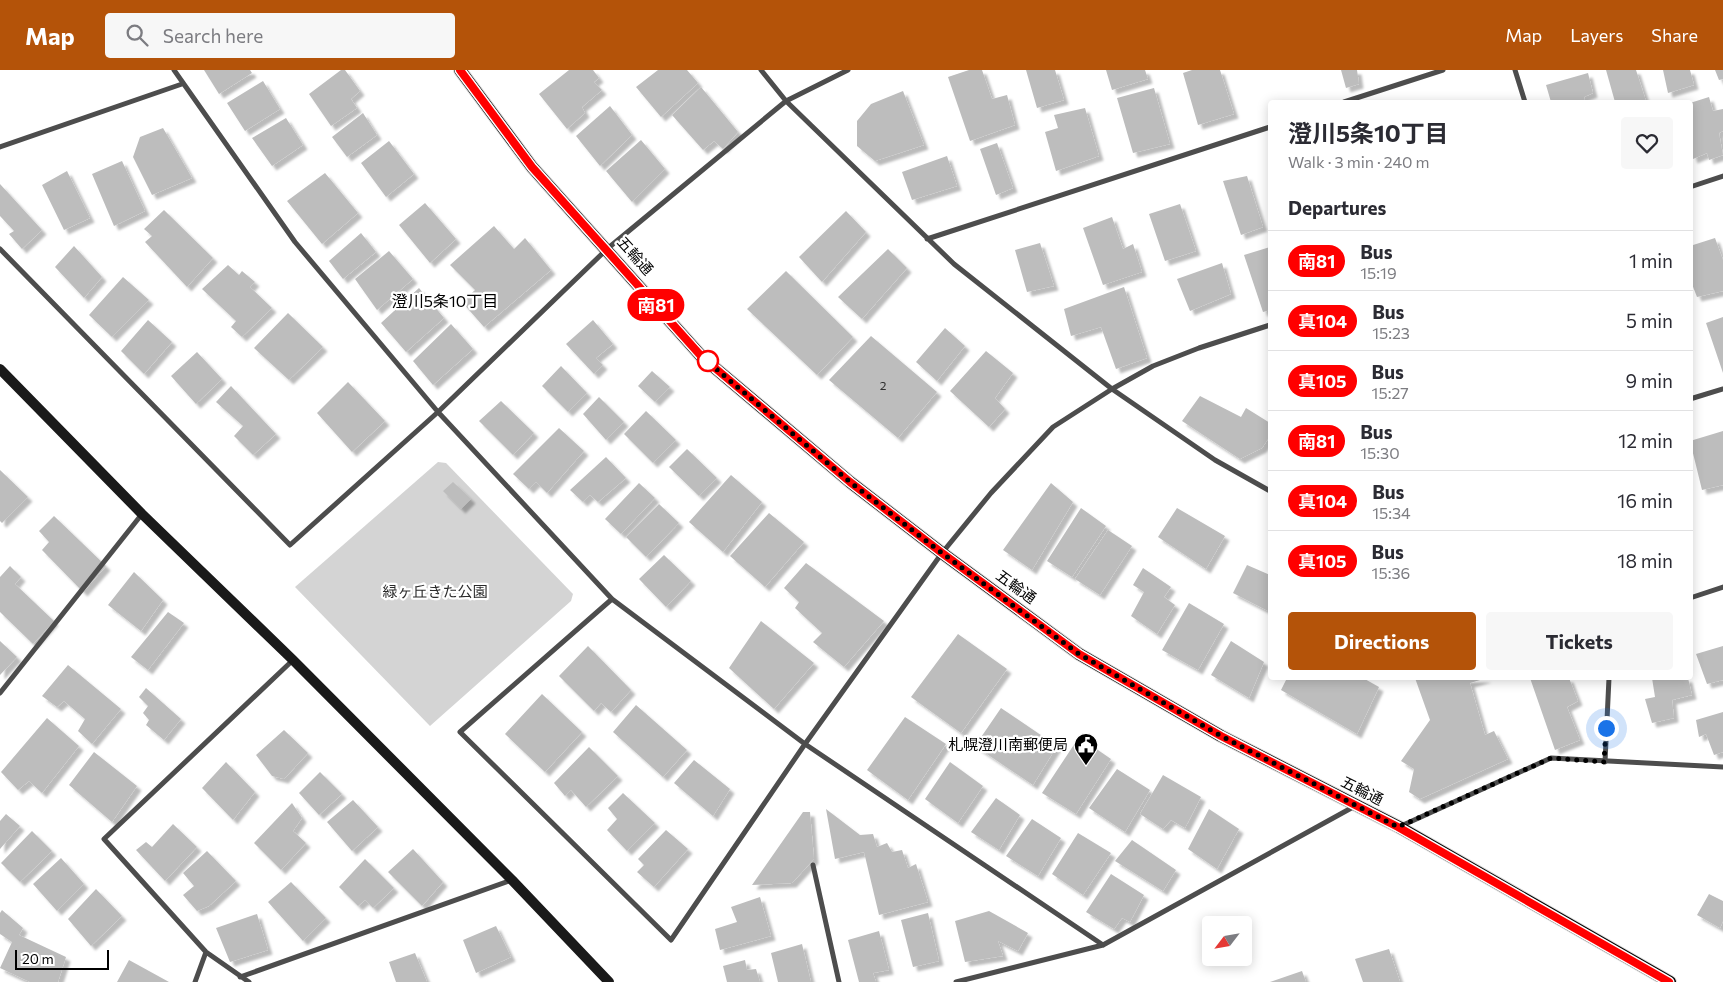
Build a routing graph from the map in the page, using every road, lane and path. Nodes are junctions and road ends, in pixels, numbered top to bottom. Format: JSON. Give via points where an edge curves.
{"nodes":[{"id":1,"x":174,"y":70,"type":"edge"},
{"id":2,"x":460,"y":70,"type":"edge"},
{"id":3,"x":761,"y":70,"type":"edge"},
{"id":4,"x":848,"y":70,"type":"edge"},
{"id":5,"x":1443,"y":70,"type":"edge"},
{"id":6,"x":1515,"y":70,"type":"edge"},
{"id":7,"x":182,"y":84,"type":"junction"},
{"id":8,"x":1350,"y":100,"type":"edge"},
{"id":9,"x":1524,"y":100,"type":"edge"},
{"id":10,"x":786,"y":101,"type":"junction"},
{"id":11,"x":1268,"y":127,"type":"edge"},
{"id":12,"x":0,"y":147,"type":"edge"},
{"id":13,"x":1723,"y":176,"type":"edge"},
{"id":14,"x":1693,"y":186,"type":"edge"},
{"id":15,"x":927,"y":238,"type":"junction"},
{"id":16,"x":0,"y":249,"type":"edge"},
{"id":17,"x":608,"y":249,"type":"junction"},
{"id":18,"x":1268,"y":326,"type":"edge"},
{"id":19,"x":0,"y":369,"type":"edge"},
{"id":20,"x":1112,"y":389,"type":"junction"},
{"id":21,"x":1723,"y":389,"type":"edge"},
{"id":22,"x":1693,"y":398,"type":"edge"},
{"id":23,"x":438,"y":412,"type":"junction"},
{"id":24,"x":1268,"y":490,"type":"edge"},
{"id":25,"x":142,"y":514,"type":"junction"},
{"id":26,"x":942,"y":553,"type":"junction"},
{"id":27,"x":1723,"y":587,"type":"edge"},
{"id":28,"x":1693,"y":597,"type":"edge"},
{"id":29,"x":612,"y":599,"type":"junction"},
{"id":30,"x":293,"y":660,"type":"junction"},
{"id":31,"x":1610,"y":680,"type":"edge"},
{"id":32,"x":0,"y":693,"type":"edge"},
{"id":33,"x":805,"y":744,"type":"junction"},
{"id":34,"x":1604,"y":762,"type":"junction"},
{"id":35,"x":1723,"y":767,"type":"edge"},
{"id":36,"x":1355,"y":806,"type":"junction"},
{"id":37,"x":1398,"y":827,"type":"junction"},
{"id":38,"x":813,"y":865,"type":"dead end"},
{"id":39,"x":512,"y":880,"type":"junction"},
{"id":40,"x":1103,"y":945,"type":"junction"},
{"id":41,"x":206,"y":952,"type":"junction"},
{"id":42,"x":240,"y":977,"type":"junction"},
{"id":43,"x":195,"y":982,"type":"edge"},
{"id":44,"x":249,"y":982,"type":"edge"},
{"id":45,"x":609,"y":982,"type":"edge"},
{"id":46,"x":839,"y":982,"type":"edge"},
{"id":47,"x":956,"y":982,"type":"edge"},
{"id":48,"x":1670,"y":982,"type":"edge"}],
"edges":[{"from":1,"to":7,"type":"street"},
{"from":2,"to":17,"type":"main road","name":"五輪通","via":[[532,167]]},
{"from":3,"to":10,"type":"street"},
{"from":4,"to":10,"type":"street"},
{"from":5,"to":8,"type":"street"},
{"from":6,"to":9,"type":"street"},
{"from":7,"to":12,"type":"street"},
{"from":7,"to":23,"type":"street","via":[[295,242]]},
{"from":10,"to":15,"type":"street"},
{"from":10,"to":17,"type":"street"},
{"from":11,"to":15,"type":"street"},
{"from":13,"to":14,"type":"street"},
{"from":15,"to":20,"type":"street","via":[[954,264]]},
{"from":16,"to":23,"type":"street","via":[[290,545]]},
{"from":17,"to":23,"type":"street"},
{"from":17,"to":26,"type":"main road","name":"五輪通","via":[[702,357],[850,482]]},
{"from":18,"to":20,"type":"street","via":[[1153,366]]},
{"from":19,"to":25,"type":"street"},
{"from":20,"to":24,"type":"street","via":[[1215,460]]},
{"from":20,"to":26,"type":"street","via":[[1053,427],[991,493]]},
{"from":21,"to":22,"type":"street"},
{"from":23,"to":29,"type":"street"},
{"from":25,"to":30,"type":"street"},
{"from":25,"to":32,"type":"street"},
{"from":26,"to":33,"type":"street"},
{"from":26,"to":36,"type":"main road","name":"五輪通","via":[[1079,654],[1221,736]]},
{"from":27,"to":28,"type":"street"},
{"from":29,"to":33,"type":"street"},
{"from":29,"to":33,"type":"street","via":[[460,732],[672,940]]},
{"from":30,"to":39,"type":"street"},
{"from":30,"to":41,"type":"street","via":[[104,839]]},
{"from":31,"to":34,"type":"street"},
{"from":33,"to":40,"type":"street"},
{"from":34,"to":35,"type":"street"},
{"from":34,"to":37,"type":"street","via":[[1551,758]]},
{"from":36,"to":37,"type":"main road","name":"五輪通"},
{"from":36,"to":40,"type":"street"},
{"from":37,"to":48,"type":"main road","name":"五輪通"},
{"from":38,"to":46,"type":"street"},
{"from":39,"to":42,"type":"street"},
{"from":39,"to":45,"type":"street"},
{"from":40,"to":47,"type":"street"},
{"from":41,"to":42,"type":"street"},
{"from":41,"to":43,"type":"street"},
{"from":42,"to":44,"type":"street"}]}
